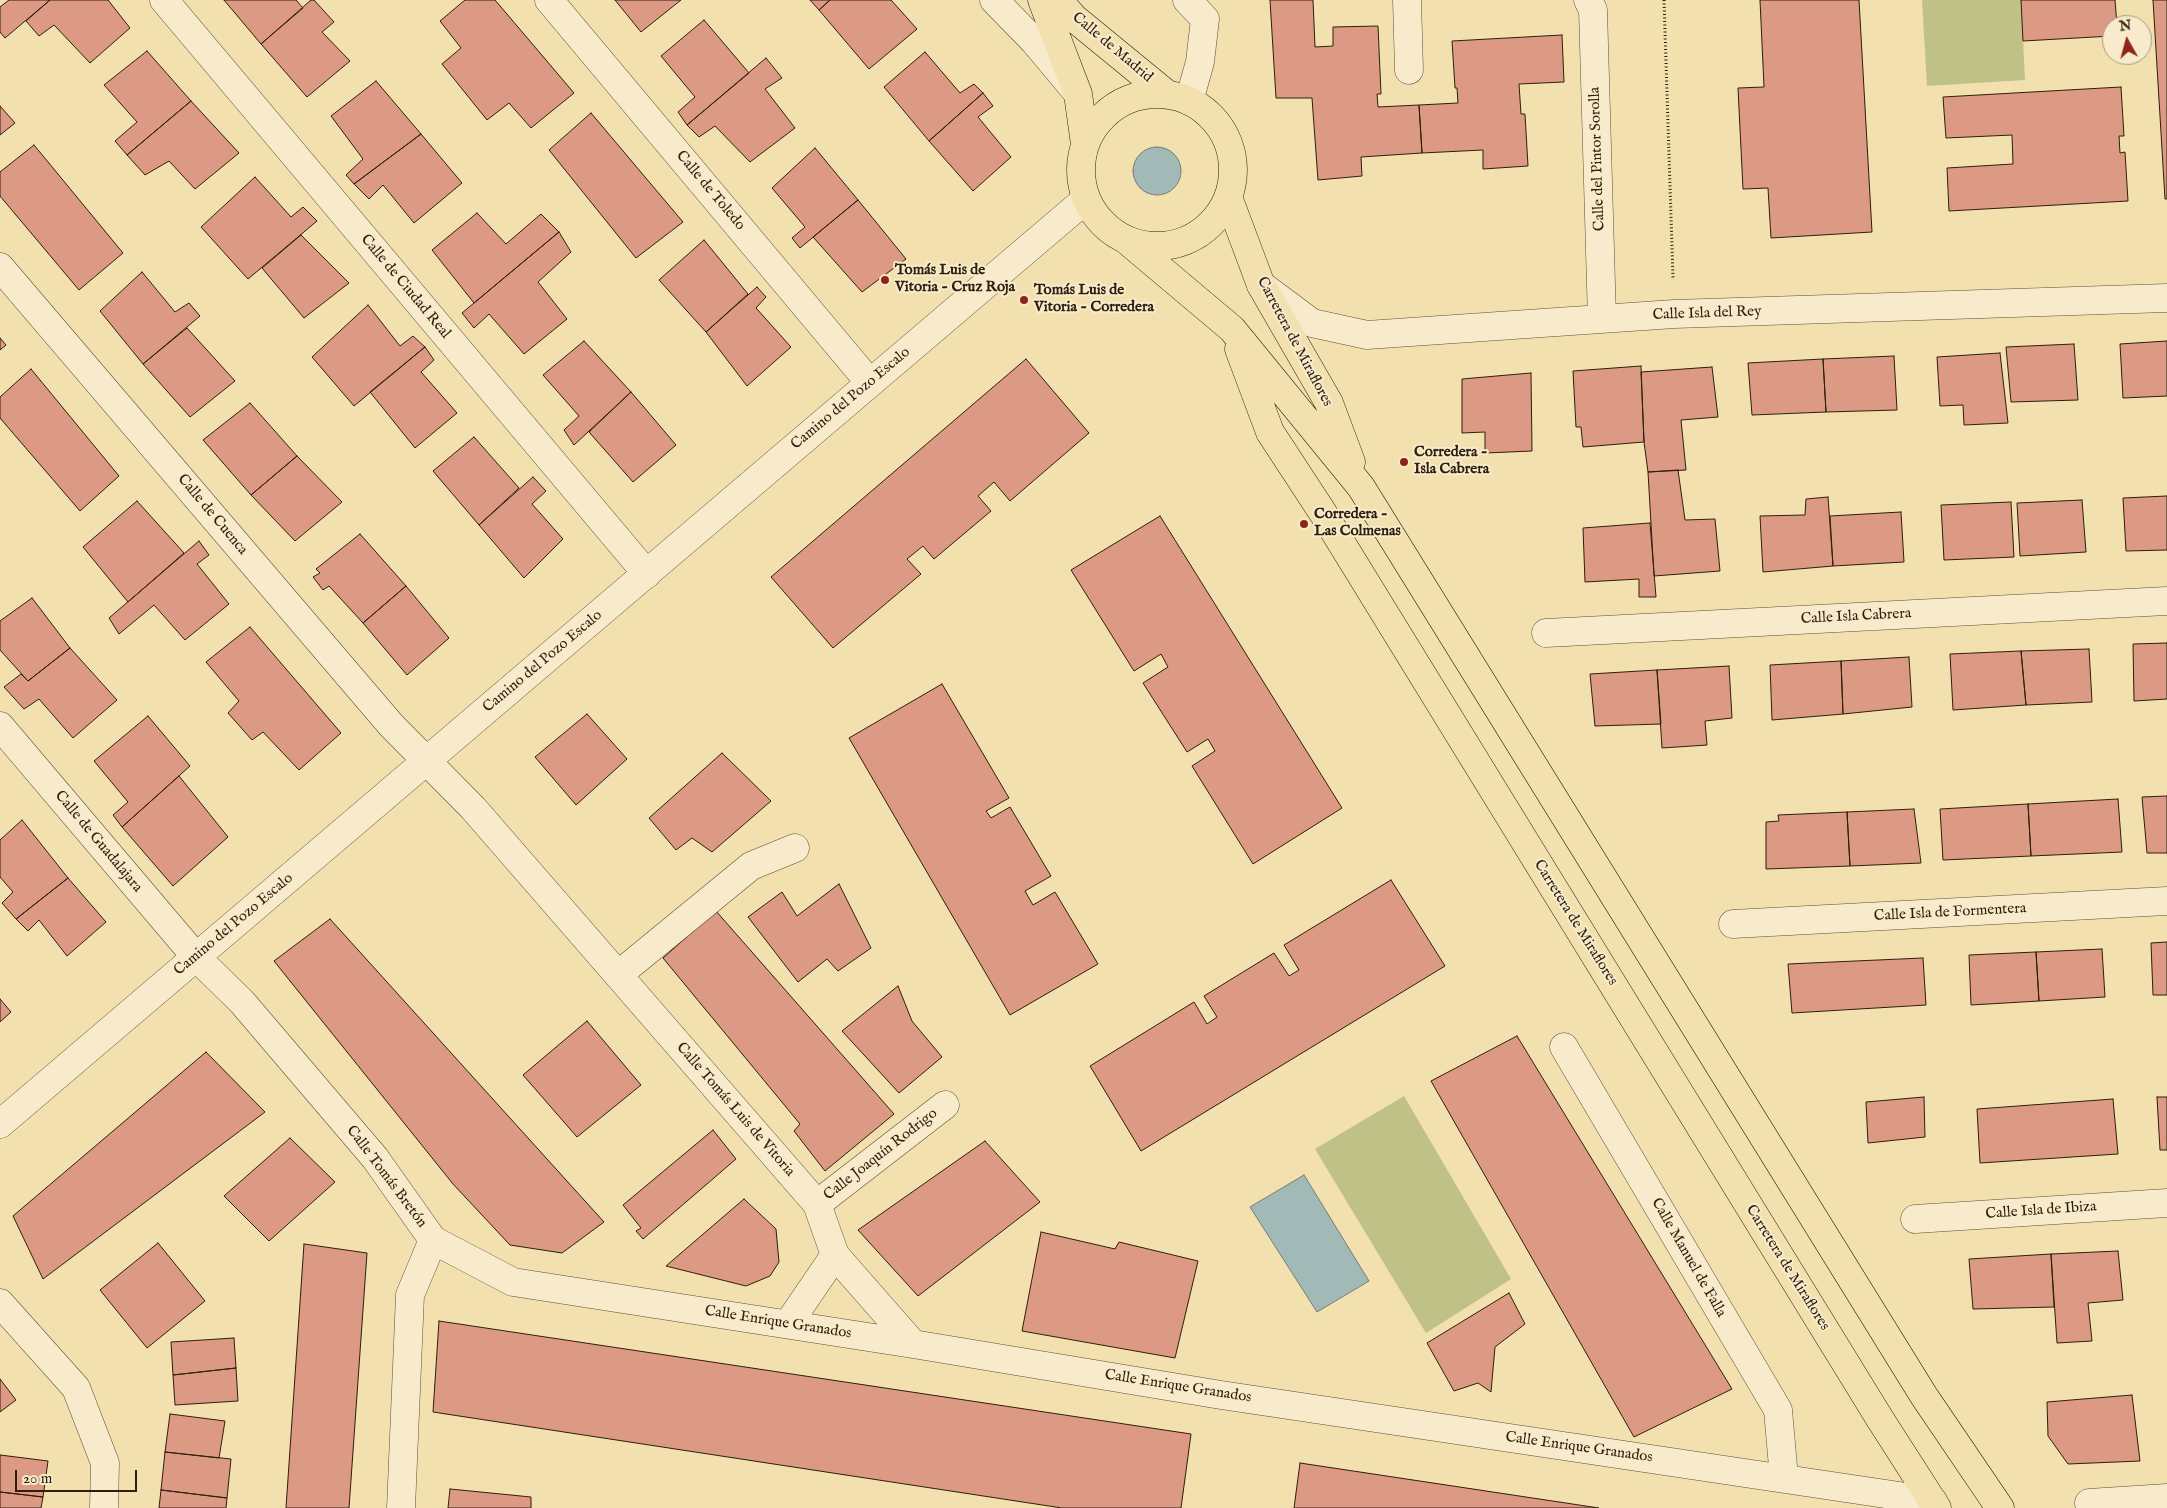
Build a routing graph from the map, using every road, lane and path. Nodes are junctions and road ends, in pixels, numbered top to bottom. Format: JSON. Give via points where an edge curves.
{"nodes":[{"id":1,"x":164,"y":0,"type":"edge"},
{"id":2,"x":549,"y":0,"type":"edge"},
{"id":3,"x":994,"y":0,"type":"edge"},
{"id":4,"x":1042,"y":0,"type":"edge"},
{"id":5,"x":1058,"y":0,"type":"edge"},
{"id":6,"x":1187,"y":0,"type":"edge"},
{"id":7,"x":1408,"y":0,"type":"edge"},
{"id":8,"x":1588,"y":0,"type":"edge"},
{"id":9,"x":1664,"y":0,"type":"edge"},
{"id":10,"x":1409,"y":70,"type":"dead end"},
{"id":11,"x":1078,"y":94,"type":"junction"},
{"id":12,"x":1178,"y":98,"type":"junction"},
{"id":13,"x":1085,"y":144,"type":"junction"},
{"id":14,"x":1228,"y":197,"type":"junction"},
{"id":15,"x":1085,"y":200,"type":"junction"},
{"id":16,"x":1125,"y":239,"type":"junction"},
{"id":17,"x":0,"y":267,"type":"edge"},
{"id":18,"x":1261,"y":285,"type":"junction"},
{"id":19,"x":2167,"y":298,"type":"edge"},
{"id":20,"x":1674,"y":314,"type":"junction"},
{"id":21,"x":1602,"y":320,"type":"junction"},
{"id":22,"x":1232,"y":328,"type":"junction"},
{"id":23,"x":870,"y":383,"type":"junction"},
{"id":24,"x":1360,"y":487,"type":"junction"},
{"id":25,"x":647,"y":574,"type":"junction"},
{"id":26,"x":2167,"y":601,"type":"edge"},
{"id":27,"x":1546,"y":633,"type":"dead end"},
{"id":28,"x":0,"y":726,"type":"edge"},
{"id":29,"x":426,"y":762,"type":"junction"},
{"id":30,"x":795,"y":848,"type":"dead end"},
{"id":31,"x":2167,"y":901,"type":"edge"},
{"id":32,"x":1733,"y":924,"type":"dead end"},
{"id":33,"x":196,"y":957,"type":"junction"},
{"id":34,"x":618,"y":976,"type":"junction"},
{"id":35,"x":1564,"y":1047,"type":"dead end"},
{"id":36,"x":945,"y":1105,"type":"dead end"},
{"id":37,"x":0,"y":1124,"type":"edge"},
{"id":38,"x":2167,"y":1203,"type":"edge"},
{"id":39,"x":818,"y":1204,"type":"junction"},
{"id":40,"x":1914,"y":1219,"type":"dead end"},
{"id":41,"x":433,"y":1240,"type":"junction"},
{"id":42,"x":835,"y":1255,"type":"junction"},
{"id":43,"x":0,"y":1304,"type":"edge"},
{"id":44,"x":788,"y":1324,"type":"junction"},
{"id":45,"x":913,"y":1344,"type":"junction"},
{"id":46,"x":1924,"y":1396,"type":"junction"},
{"id":47,"x":1784,"y":1478,"type":"junction"},
{"id":48,"x":2167,"y":1498,"type":"edge"},
{"id":49,"x":2089,"y":1503,"type":"dead end"},
{"id":50,"x":1935,"y":1505,"type":"edge"},
{"id":51,"x":104,"y":1508,"type":"edge"},
{"id":52,"x":401,"y":1508,"type":"edge"},
{"id":53,"x":1983,"y":1508,"type":"edge"},
{"id":54,"x":2000,"y":1508,"type":"edge"}],
"edges":[{"from":1,"to":25,"type":"street","name":"Calle de Ciudad Real"},
{"from":2,"to":23,"type":"street","name":"Calle de Toledo"},
{"from":3,"to":11,"type":"street","via":[[1034,40]]},
{"from":4,"to":11,"type":"main road","name":"Calle de Madrid"},
{"from":5,"to":12,"type":"main road","name":"Calle de Madrid","via":[[1074,18]]},
{"from":6,"to":12,"type":"street","via":[[1205,20],[1200,62]]},
{"from":7,"to":10,"type":"street"},
{"from":8,"to":21,"type":"street","name":"Calle del Pintor Sorolla","via":[[1593,10]]},
{"from":9,"to":20,"type":"path"},
{"from":11,"to":13,"type":"main road","name":"Calle de Madrid"},
{"from":12,"to":13,"type":"main road","via":[[1147,95],[1127,100],[1109,111]]},
{"from":12,"to":14,"type":"main road","via":[[1208,113],[1222,131],[1231,152],[1233,174]]},
{"from":13,"to":15,"type":"main road","via":[[1081,163]]},
{"from":14,"to":16,"type":"main road","via":[[1216,218],[1197,234],[1174,244],[1149,246]]},
{"from":14,"to":18,"type":"main road","name":"Carretera de Miraflores"},
{"from":15,"to":16,"type":"main road","via":[[1110,230]]},
{"from":15,"to":23,"type":"street","name":"Camino del Pozo Escalo"},
{"from":16,"to":22,"type":"main road","name":"Carretera de Miraflores"},
{"from":17,"to":29,"type":"street","name":"Calle de Cuenca","via":[[391,726]]},
{"from":18,"to":21,"type":"street","name":"Calle Isla del Rey","via":[[1312,323],[1367,335]]},
{"from":18,"to":24,"type":"main road","name":"Carretera de Miraflores","via":[[1329,403]]},
{"from":19,"to":20,"type":"street","name":"Calle Isla del Rey"},
{"from":20,"to":21,"type":"street","name":"Calle Isla del Rey"},
{"from":22,"to":24,"type":"main road","name":"Carretera de Miraflores"},
{"from":22,"to":50,"type":"main road","name":"Carretera de Miraflores","via":[[1270,432]]},
{"from":23,"to":25,"type":"street","name":"Camino del Pozo Escalo"},
{"from":24,"to":46,"type":"main road","name":"Carretera de Miraflores"},
{"from":25,"to":29,"type":"street","name":"Camino del Pozo Escalo"},
{"from":26,"to":27,"type":"street","name":"Calle Isla Cabrera"},
{"from":28,"to":33,"type":"street","name":"Calle de Guadalajara"},
{"from":29,"to":33,"type":"street","name":"Camino del Pozo Escalo"},
{"from":29,"to":34,"type":"street","name":"Calle Tomás Luis de Vitoria","via":[[473,808]]},
{"from":30,"to":34,"type":"street","via":[[751,866]]},
{"from":31,"to":32,"type":"street","name":"Calle Isla de Formentera"},
{"from":33,"to":37,"type":"street","name":"Camino del Pozo Escalo"},
{"from":33,"to":41,"type":"street","name":"Calle Tomás Bretón","via":[[242,1002],[376,1158]]},
{"from":34,"to":39,"type":"street","name":"Calle Tomás Luis de Vitoria"},
{"from":35,"to":47,"type":"street","name":"Calle Manuel de Falla","via":[[1778,1410]]},
{"from":36,"to":39,"type":"street","name":"Calle Joaquín Rodrigo"},
{"from":38,"to":40,"type":"street","name":"Calle Isla de Ibiza"},
{"from":39,"to":42,"type":"street","name":"Calle Tomás Luis de Vitoria"},
{"from":41,"to":44,"type":"street","name":"Calle Enrique Granados","via":[[513,1282]]},
{"from":41,"to":52,"type":"street","name":"Calle Tomás Bretón","via":[[410,1296]]},
{"from":42,"to":44,"type":"street"},
{"from":42,"to":45,"type":"street","name":"Calle Tomás Luis de Vitoria"},
{"from":43,"to":51,"type":"street","via":[[76,1388],[105,1463]]},
{"from":44,"to":45,"type":"street","name":"Calle Enrique Granados"},
{"from":45,"to":47,"type":"street","name":"Calle Enrique Granados","via":[[1221,1395]]},
{"from":46,"to":53,"type":"main road","name":"Carretera de Miraflores"},
{"from":46,"to":54,"type":"main road","name":"Carretera de Miraflores"},
{"from":47,"to":50,"type":"street","name":"Calle Enrique Granados"},
{"from":48,"to":49,"type":"street"}]}
